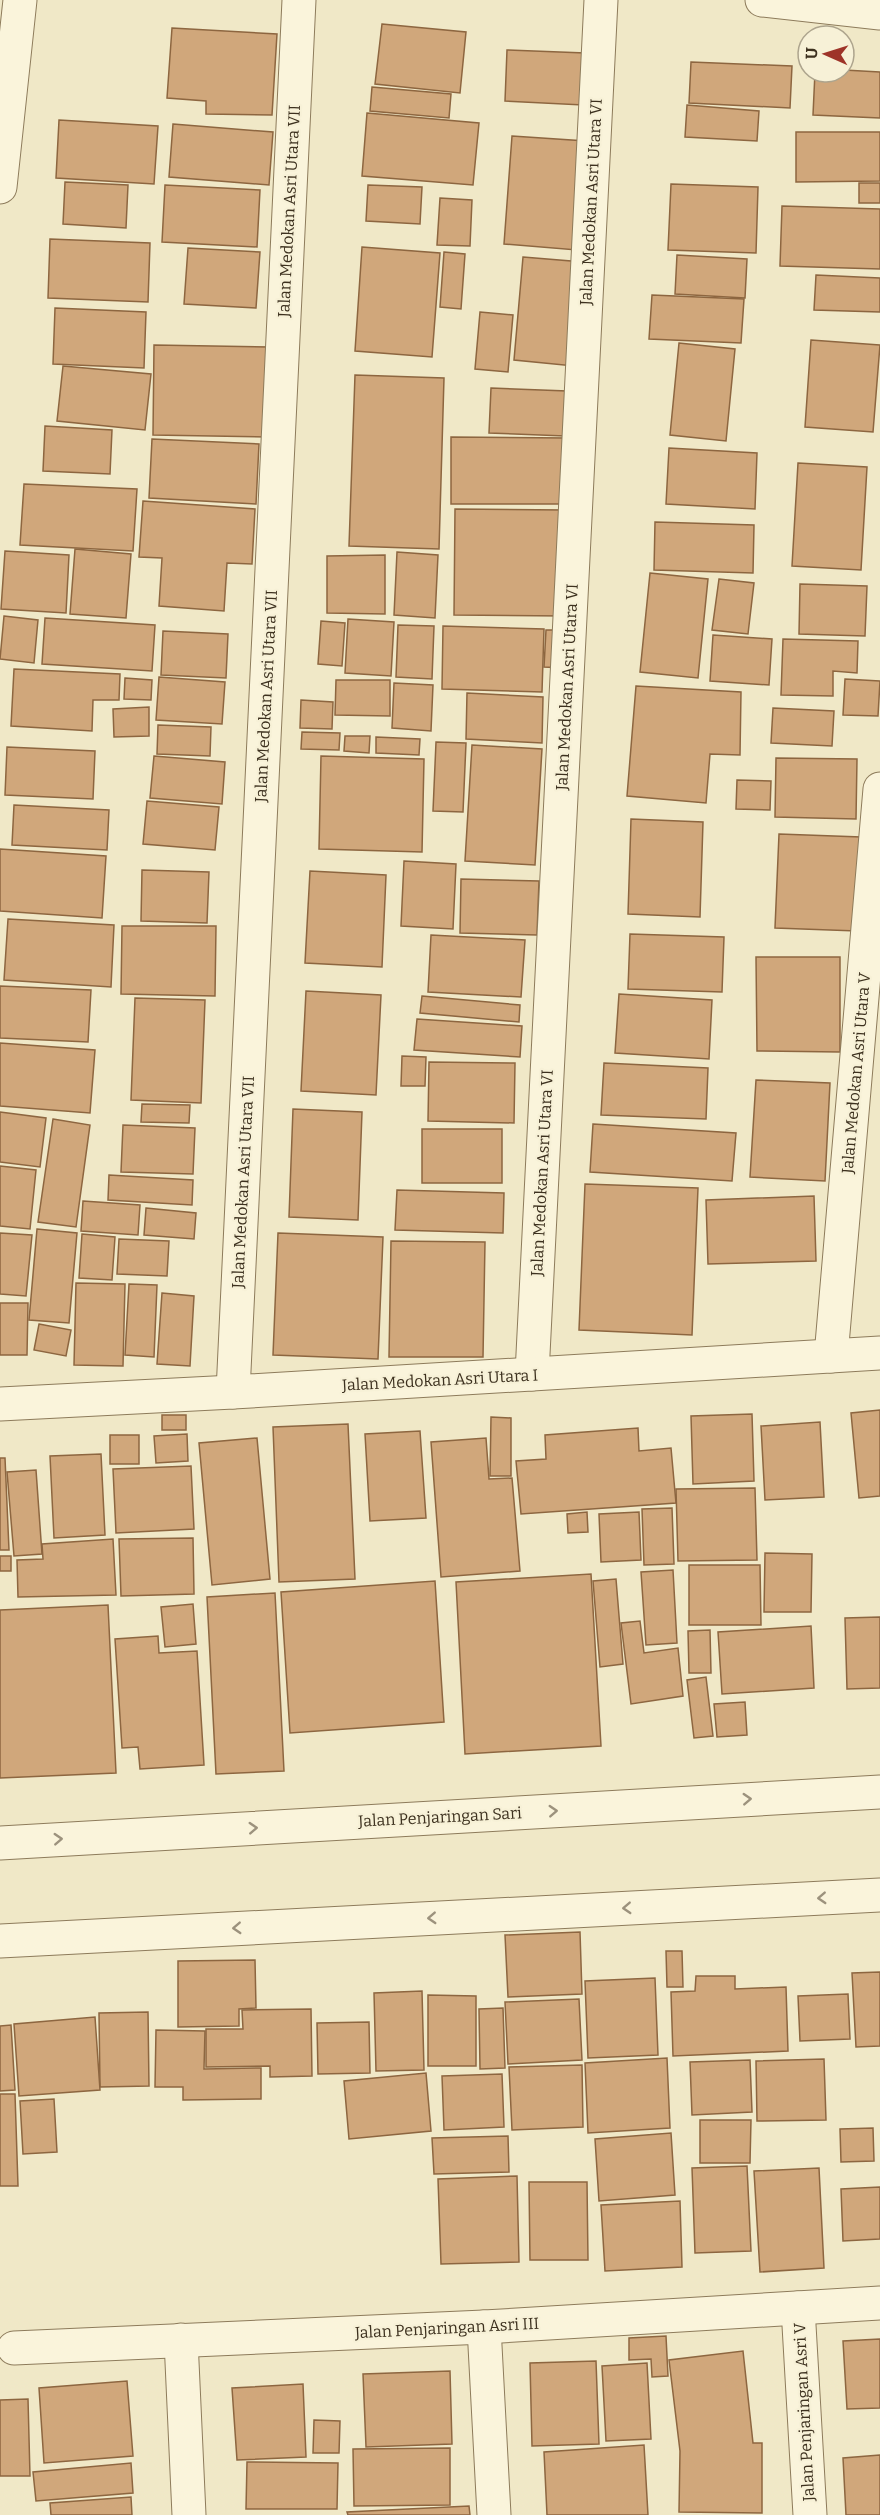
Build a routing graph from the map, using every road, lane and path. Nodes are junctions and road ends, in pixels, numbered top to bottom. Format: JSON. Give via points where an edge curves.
{"nodes":[{"id":1,"x":20,"y":0,"type":"edge"},
{"id":2,"x":299,"y":0,"type":"edge"},
{"id":3,"x":601,"y":0,"type":"edge"},
{"id":4,"x":762,"y":0,"type":"edge"},
{"id":5,"x":880,"y":13,"type":"edge"},
{"id":6,"x":0,"y":187,"type":"edge"},
{"id":7,"x":880,"y":789,"type":"edge"},
{"id":8,"x":880,"y":1353,"type":"edge"},
{"id":9,"x":831,"y":1356,"type":"junction"},
{"id":10,"x":532,"y":1374,"type":"junction"},
{"id":11,"x":233,"y":1392,"type":"junction"},
{"id":12,"x":0,"y":1404,"type":"edge"},
{"id":13,"x":880,"y":1792,"type":"edge"},
{"id":14,"x":0,"y":1843,"type":"edge"},
{"id":15,"x":880,"y":1894,"type":"edge"},
{"id":16,"x":0,"y":1941,"type":"edge"},
{"id":17,"x":880,"y":2303,"type":"edge"},
{"id":18,"x":798,"y":2308,"type":"junction"},
{"id":19,"x":484,"y":2327,"type":"junction"},
{"id":20,"x":181,"y":2340,"type":"junction"},
{"id":21,"x":15,"y":2348,"type":"dead end"},
{"id":22,"x":189,"y":2515,"type":"edge"},
{"id":23,"x":494,"y":2515,"type":"edge"},
{"id":24,"x":810,"y":2515,"type":"edge"}],
"edges":[{"from":1,"to":6,"type":"street"},
{"from":2,"to":11,"type":"street","name":"Jalan Medokan Asri Utara VII"},
{"from":3,"to":10,"type":"street","name":"Jalan Medokan Asri Utara VI"},
{"from":4,"to":5,"type":"street"},
{"from":7,"to":9,"type":"street","name":"Jalan Medokan Asri Utara V"},
{"from":8,"to":9,"type":"street","name":"Jalan Medokan Asri Utara I"},
{"from":9,"to":10,"type":"street","name":"Jalan Medokan Asri Utara I"},
{"from":10,"to":11,"type":"street","name":"Jalan Medokan Asri Utara I"},
{"from":11,"to":12,"type":"street","name":"Jalan Medokan Asri Utara I"},
{"from":14,"to":13,"type":"street","name":"Jalan Penjaringan Sari","one_way":true},
{"from":15,"to":16,"type":"street","one_way":true},
{"from":17,"to":18,"type":"street","name":"Jalan Penjaringan Asri III"},
{"from":18,"to":19,"type":"street","name":"Jalan Penjaringan Asri III"},
{"from":18,"to":24,"type":"street","name":"Jalan Penjaringan Asri V"},
{"from":19,"to":20,"type":"street","name":"Jalan Penjaringan Asri III"},
{"from":19,"to":23,"type":"street"},
{"from":20,"to":21,"type":"street","name":"Jalan Penjaringan Asri III"},
{"from":20,"to":22,"type":"street"}]}
